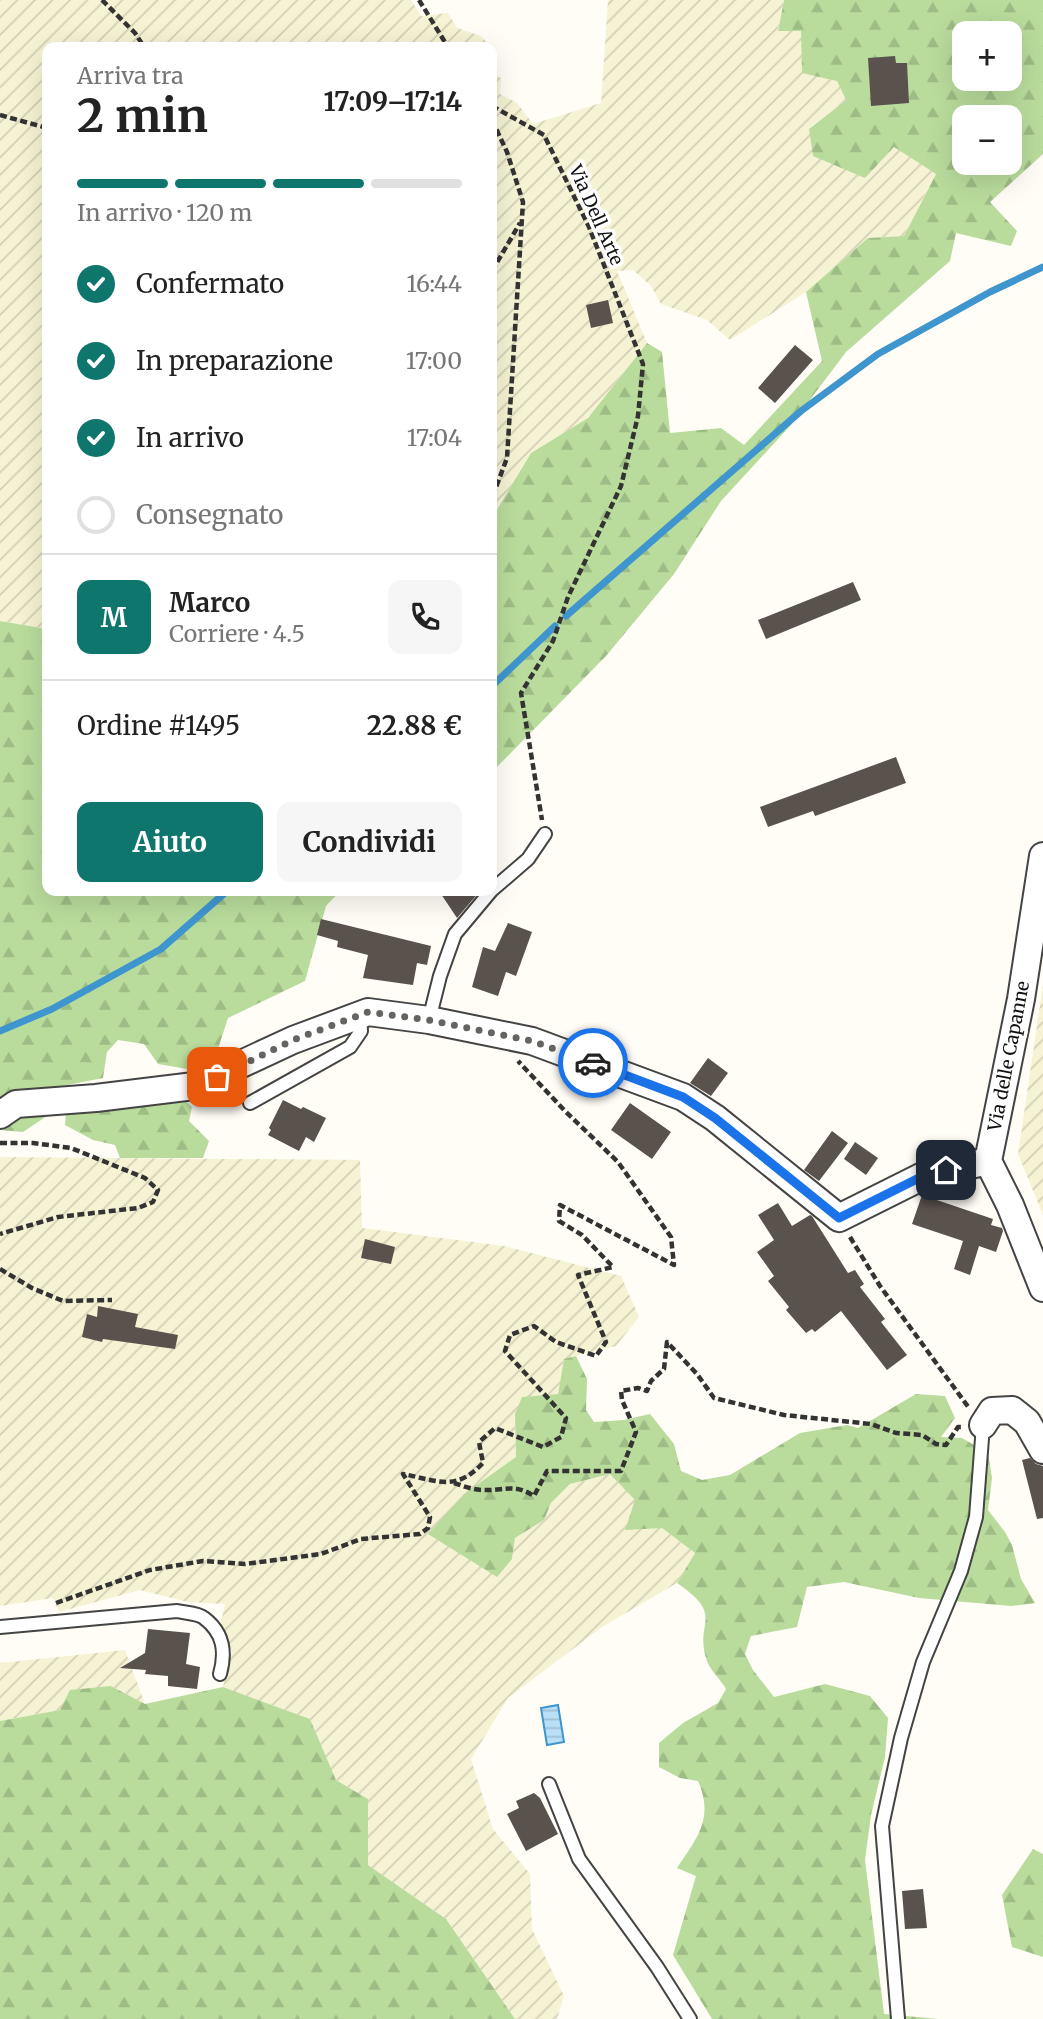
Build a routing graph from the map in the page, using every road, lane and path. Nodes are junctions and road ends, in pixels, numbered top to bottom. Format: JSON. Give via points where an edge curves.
{"nodes":[{"id":1,"x":102,"y":0,"type":"edge"},
{"id":2,"x":419,"y":0,"type":"edge"},
{"id":3,"x":141,"y":42,"type":"edge"},
{"id":4,"x":445,"y":42,"type":"edge"},
{"id":5,"x":497,"y":109,"type":"edge"},
{"id":6,"x":0,"y":115,"type":"edge"},
{"id":7,"x":42,"y":127,"type":"edge"},
{"id":8,"x":497,"y":131,"type":"edge"},
{"id":9,"x":522,"y":220,"type":"junction"},
{"id":10,"x":497,"y":263,"type":"edge"},
{"id":11,"x":497,"y":485,"type":"edge"},
{"id":12,"x":545,"y":834,"type":"joint"},
{"id":13,"x":1043,"y":856,"type":"edge"},
{"id":14,"x":497,"y":887,"type":"edge"},
{"id":15,"x":488,"y":896,"type":"edge"},
{"id":16,"x":360,"y":1015,"type":"junction"},
{"id":17,"x":429,"y":1020,"type":"junction"},
{"id":18,"x":510,"y":1036,"type":"junction"},
{"id":19,"x":250,"y":1103,"type":"dead end"},
{"id":20,"x":0,"y":1115,"type":"edge"},
{"id":21,"x":0,"y":1143,"type":"edge"},
{"id":22,"x":988,"y":1161,"type":"junction"},
{"id":23,"x":839,"y":1218,"type":"junction"},
{"id":24,"x":0,"y":1234,"type":"edge"},
{"id":25,"x":0,"y":1269,"type":"edge"},
{"id":26,"x":1043,"y":1288,"type":"edge"},
{"id":27,"x":112,"y":1300,"type":"dead end"},
{"id":28,"x":983,"y":1425,"type":"junction"},
{"id":29,"x":1043,"y":1450,"type":"edge"},
{"id":30,"x":454,"y":1483,"type":"junction"},
{"id":31,"x":48,"y":1604,"type":"dead end"},
{"id":32,"x":0,"y":1627,"type":"edge"},
{"id":33,"x":220,"y":1674,"type":"dead end"},
{"id":34,"x":549,"y":1784,"type":"dead end"},
{"id":35,"x":690,"y":2019,"type":"edge"},
{"id":36,"x":898,"y":2019,"type":"edge"}],
"edges":[{"from":1,"to":3,"type":"path"},
{"from":2,"to":4,"type":"path"},
{"from":5,"to":12,"type":"path","name":"Via Dell Arte","via":[[544,135],[589,226],[643,364],[638,416],[621,486],[568,597],[553,641],[520,693]]},
{"from":6,"to":7,"type":"path"},
{"from":8,"to":9,"type":"path","via":[[523,202]]},
{"from":9,"to":10,"type":"path"},
{"from":9,"to":11,"type":"path","via":[[507,458]]},
{"from":12,"to":14,"type":"lane","via":[[528,859]]},
{"from":13,"to":22,"type":"street","name":"Via delle Capanne","via":[[1021,999]]},
{"from":15,"to":17,"type":"lane","via":[[455,934]]},
{"from":16,"to":17,"type":"street","via":[[368,1012]]},
{"from":16,"to":19,"type":"lane","via":[[361,1031],[350,1047]]},
{"from":16,"to":20,"type":"street","via":[[194,1086],[16,1104]]},
{"from":17,"to":18,"type":"street"},
{"from":18,"to":23,"type":"street","via":[[683,1097]]},
{"from":18,"to":30,"type":"path","via":[[508,1049],[527,1073],[618,1162],[644,1197],[671,1237],[674,1265],[560,1205],[559,1221],[582,1235],[613,1267],[578,1275],[606,1342],[596,1356],[556,1342],[534,1326],[510,1335],[505,1351],[566,1418],[561,1437],[543,1447],[495,1428],[479,1442],[484,1463]]},
{"from":21,"to":24,"type":"path","via":[[71,1148],[145,1178],[158,1190],[153,1202],[138,1208],[58,1217]]},
{"from":22,"to":23,"type":"street","via":[[925,1175]]},
{"from":22,"to":26,"type":"street"},
{"from":23,"to":28,"type":"path","via":[[880,1286]]},
{"from":25,"to":27,"type":"path","via":[[63,1301]]},
{"from":28,"to":29,"type":"street","via":[[992,1411],[1012,1410],[1027,1422]]},
{"from":28,"to":30,"type":"path","via":[[958,1427],[946,1445],[936,1444],[922,1435],[896,1433],[871,1424],[784,1415],[714,1398],[667,1342],[664,1369],[647,1391],[621,1391],[636,1432],[621,1471],[547,1471],[534,1496],[524,1489],[482,1490]]},
{"from":28,"to":36,"type":"lane","via":[[976,1517],[961,1571],[923,1662],[882,1826]]},
{"from":30,"to":31,"type":"path","via":[[403,1474],[430,1517],[428,1528],[420,1534],[361,1539],[320,1554],[245,1564],[203,1561],[150,1570]]},
{"from":32,"to":33,"type":"lane","via":[[177,1611],[203,1616],[220,1637],[225,1655]]},
{"from":34,"to":35,"type":"lane","via":[[579,1859]]}]}
